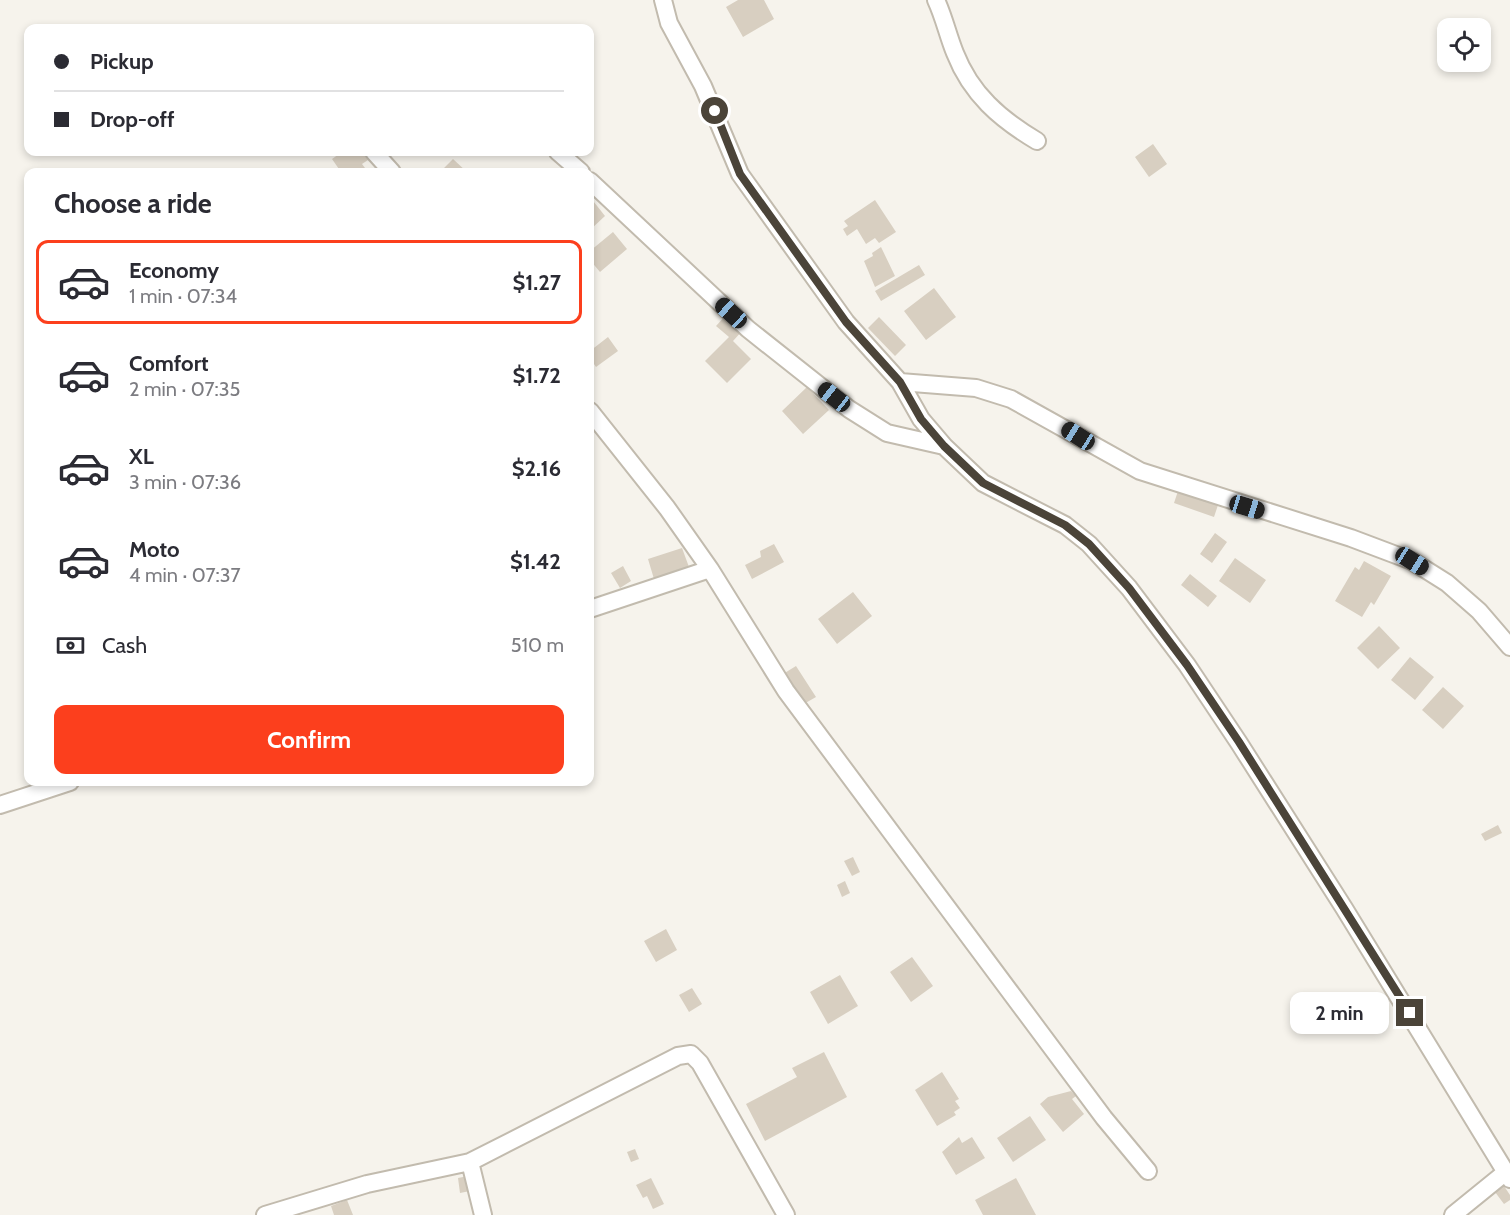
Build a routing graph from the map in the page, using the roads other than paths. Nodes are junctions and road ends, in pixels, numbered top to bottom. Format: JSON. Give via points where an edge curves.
{"nodes":[{"id":1,"x":663,"y":0,"type":"edge"},
{"id":2,"x":936,"y":0,"type":"edge"},
{"id":3,"x":1037,"y":141,"type":"dead end"},
{"id":4,"x":378,"y":156,"type":"edge"},
{"id":5,"x":563,"y":156,"type":"edge"},
{"id":6,"x":388,"y":168,"type":"edge"},
{"id":7,"x":576,"y":168,"type":"edge"},
{"id":8,"x":594,"y":185,"type":"edge"},
{"id":9,"x":900,"y":382,"type":"junction"},
{"id":10,"x":594,"y":416,"type":"edge"},
{"id":11,"x":944,"y":446,"type":"junction"},
{"id":12,"x":710,"y":569,"type":"junction"},
{"id":13,"x":594,"y":608,"type":"edge"},
{"id":14,"x":1510,"y":647,"type":"edge"},
{"id":15,"x":58,"y":786,"type":"edge"},
{"id":16,"x":0,"y":805,"type":"edge"},
{"id":17,"x":470,"y":1162,"type":"junction"},
{"id":18,"x":1148,"y":1171,"type":"dead end"},
{"id":19,"x":1508,"y":1176,"type":"edge"},
{"id":20,"x":265,"y":1215,"type":"edge"},
{"id":21,"x":483,"y":1215,"type":"edge"},
{"id":22,"x":786,"y":1215,"type":"edge"},
{"id":23,"x":1453,"y":1215,"type":"edge"}],
"edges":[{"from":1,"to":9,"type":"street","via":[[669,23],[704,86],[740,174],[846,322]]},
{"from":2,"to":3,"type":"street","via":[[974,90],[1011,126]]},
{"from":4,"to":6,"type":"street"},
{"from":5,"to":7,"type":"street"},
{"from":8,"to":11,"type":"street","via":[[748,328],[849,409],[887,433]]},
{"from":9,"to":11,"type":"street","via":[[921,419]]},
{"from":9,"to":14,"type":"street","via":[[975,388],[1011,399],[1140,471],[1412,561],[1447,583],[1479,611]]},
{"from":10,"to":12,"type":"street"},
{"from":11,"to":19,"type":"street","via":[[983,483],[1042,512],[1089,544],[1129,588],[1245,752]]},
{"from":12,"to":13,"type":"street"},
{"from":12,"to":18,"type":"street","via":[[786,692],[1104,1118]]},
{"from":15,"to":16,"type":"street"},
{"from":17,"to":20,"type":"street","via":[[367,1184]]},
{"from":17,"to":21,"type":"street"},
{"from":17,"to":22,"type":"street","via":[[678,1056],[692,1054]]},
{"from":19,"to":23,"type":"street"}]}
